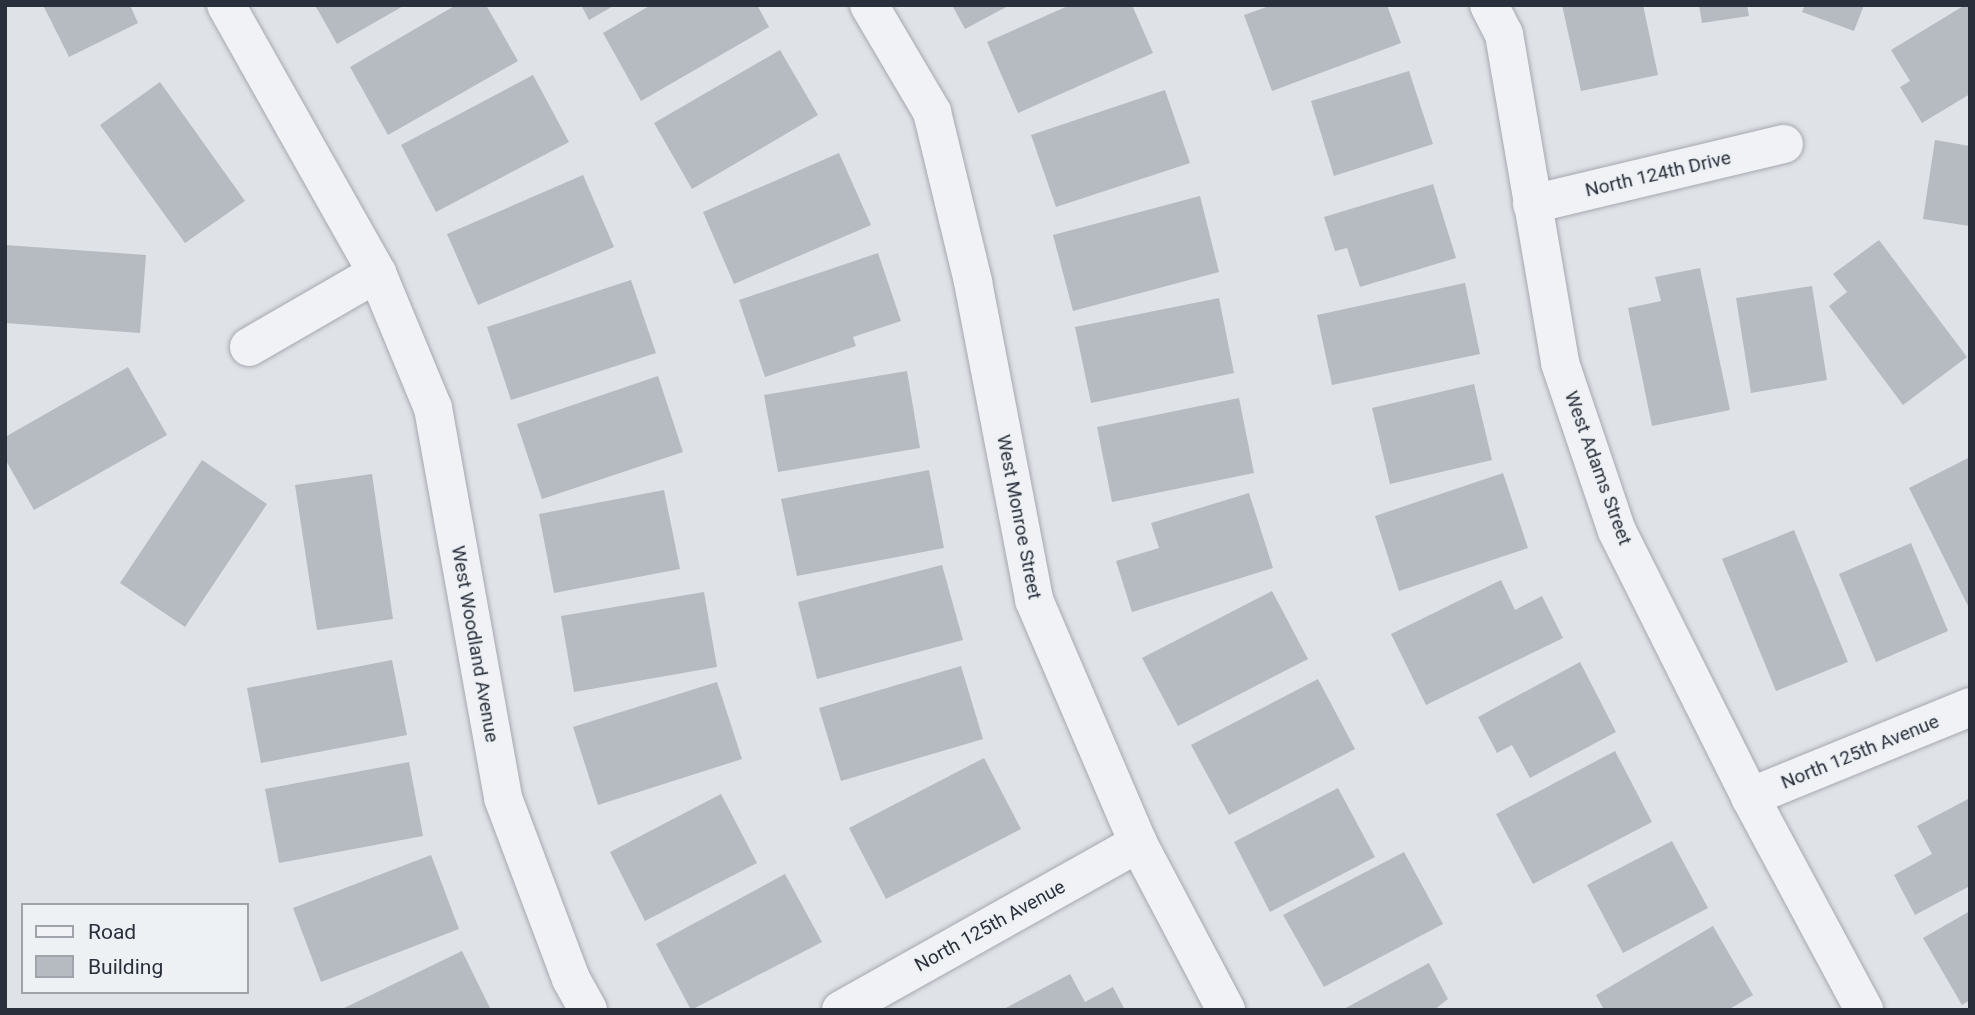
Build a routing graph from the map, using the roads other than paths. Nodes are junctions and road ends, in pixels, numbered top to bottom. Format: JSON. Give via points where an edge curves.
{"nodes":[{"id":1,"x":226,"y":5,"type":"edge"},
{"id":2,"x":869,"y":5,"type":"edge"},
{"id":3,"x":1489,"y":5,"type":"edge"},
{"id":4,"x":1784,"y":144,"type":"dead end"},
{"id":5,"x":1532,"y":204,"type":"junction"},
{"id":6,"x":377,"y":273,"type":"junction"},
{"id":7,"x":249,"y":347,"type":"dead end"},
{"id":8,"x":1970,"y":707,"type":"edge"},
{"id":9,"x":1751,"y":797,"type":"junction"},
{"id":10,"x":1138,"y":843,"type":"junction"},
{"id":11,"x":588,"y":1010,"type":"edge"},
{"id":12,"x":841,"y":1010,"type":"edge"},
{"id":13,"x":1226,"y":1010,"type":"edge"},
{"id":14,"x":1864,"y":1010,"type":"edge"}],
"edges":[{"from":1,"to":6,"type":"street","name":"West Woodland Avenue"},
{"from":2,"to":10,"type":"street","name":"West Monroe Street","via":[[932,112],[973,282],[1034,600]]},
{"from":3,"to":5,"type":"street","name":"West Adams Street","via":[[1504,34]]},
{"from":4,"to":5,"type":"street","name":"North 124th Drive"},
{"from":5,"to":9,"type":"street","name":"West Adams Street","via":[[1560,363],[1617,531]]},
{"from":6,"to":7,"type":"street"},
{"from":6,"to":11,"type":"street","name":"West Woodland Avenue","via":[[433,408],[503,798],[571,979]]},
{"from":8,"to":9,"type":"street","name":"North 125th Avenue"},
{"from":9,"to":14,"type":"street","name":"West Adams Street"},
{"from":10,"to":12,"type":"street","name":"North 125th Avenue"},
{"from":10,"to":13,"type":"street","name":"West Monroe Street"}]}
